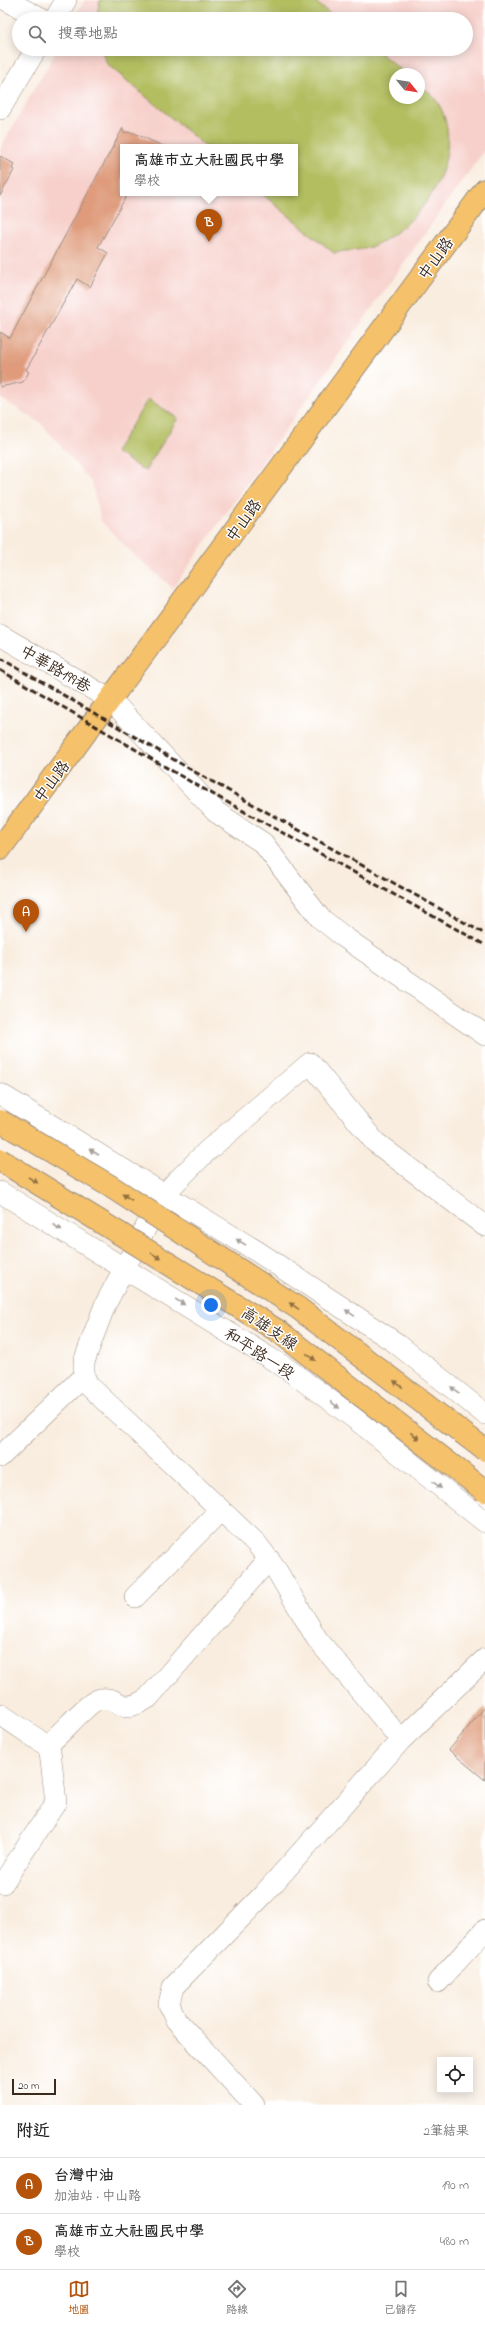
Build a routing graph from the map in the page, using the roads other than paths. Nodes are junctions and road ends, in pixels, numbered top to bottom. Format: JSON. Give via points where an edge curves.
{"nodes":[{"id":1,"x":6,"y":0,"type":"edge"},
{"id":2,"x":66,"y":0,"type":"edge"},
{"id":3,"x":28,"y":12,"type":"edge"},
{"id":4,"x":58,"y":12,"type":"edge"},
{"id":5,"x":32,"y":56,"type":"edge"},
{"id":6,"x":0,"y":109,"type":"edge"},
{"id":7,"x":485,"y":190,"type":"edge"},
{"id":8,"x":0,"y":635,"type":"edge"},
{"id":9,"x":111,"y":700,"type":"junction"},
{"id":10,"x":0,"y":849,"type":"edge"},
{"id":11,"x":485,"y":1035,"type":"edge"},
{"id":12,"x":0,"y":1094,"type":"edge"},
{"id":13,"x":0,"y":1121,"type":"edge"},
{"id":14,"x":55,"y":1128,"type":"junction"},
{"id":15,"x":0,"y":1133,"type":"edge"},
{"id":16,"x":0,"y":1160,"type":"edge"},
{"id":17,"x":0,"y":1192,"type":"edge"},
{"id":18,"x":163,"y":1195,"type":"junction"},
{"id":19,"x":485,"y":1226,"type":"edge"},
{"id":20,"x":125,"y":1268,"type":"junction"},
{"id":21,"x":84,"y":1376,"type":"junction"},
{"id":22,"x":485,"y":1414,"type":"edge"},
{"id":23,"x":485,"y":1450,"type":"edge"},
{"id":24,"x":0,"y":1457,"type":"edge"},
{"id":25,"x":485,"y":1491,"type":"edge"},
{"id":26,"x":221,"y":1510,"type":"junction"},
{"id":27,"x":485,"y":1522,"type":"edge"},
{"id":28,"x":269,"y":1559,"type":"junction"},
{"id":29,"x":135,"y":1597,"type":"dead end"},
{"id":30,"x":485,"y":1659,"type":"edge"},
{"id":31,"x":0,"y":1714,"type":"edge"},
{"id":32,"x":401,"y":1740,"type":"junction"},
{"id":33,"x":49,"y":1743,"type":"junction"},
{"id":34,"x":3,"y":1883,"type":"dead end"},
{"id":35,"x":485,"y":1930,"type":"edge"},
{"id":36,"x":438,"y":1982,"type":"dead end"},
{"id":37,"x":254,"y":2105,"type":"edge"}],
"edges":[{"from":1,"to":3,"type":"street"},
{"from":2,"to":4,"type":"street"},
{"from":5,"to":6,"type":"street"},
{"from":7,"to":9,"type":"main road","name":"中山路"},
{"from":8,"to":9,"type":"street","name":"中華路199巷"},
{"from":9,"to":10,"type":"main road","name":"中山路"},
{"from":9,"to":11,"type":"street","name":"中華路199巷","via":[[216,812],[263,843],[320,918]]},
{"from":12,"to":14,"type":"street"},
{"from":23,"to":13,"type":"main road","name":"高雄支線","one_way":true,"bridge":true,"via":[[298,1308],[110,1186]]},
{"from":14,"to":15,"type":"street"},
{"from":18,"to":14,"type":"street","one_way":true},
{"from":16,"to":25,"type":"main road","name":"高雄支線","one_way":true,"bridge":true,"via":[[278,1331]]},
{"from":17,"to":20,"type":"street","name":"和平路一段","one_way":true},
{"from":18,"to":19,"type":"street","via":[[207,1151],[310,1063],[375,1142]]},
{"from":18,"to":20,"type":"street"},
{"from":22,"to":18,"type":"street","one_way":true,"via":[[396,1343],[258,1252]]},
{"from":20,"to":21,"type":"street","via":[[105,1305],[84,1362]]},
{"from":20,"to":27,"type":"street","name":"和平路一段","one_way":true,"via":[[286,1368],[358,1421]]},
{"from":21,"to":24,"type":"street"},
{"from":21,"to":26,"type":"street","via":[[88,1385]]},
{"from":26,"to":28,"type":"street"},
{"from":26,"to":29,"type":"street"},
{"from":28,"to":32,"type":"street","via":[[317,1639]]},
{"from":28,"to":33,"type":"street","via":[[148,1698],[126,1708],[99,1699],[90,1704]]},
{"from":30,"to":32,"type":"street"},
{"from":31,"to":33,"type":"street","via":[[43,1743]]},
{"from":32,"to":37,"type":"street","via":[[263,1895],[173,1987],[168,2004],[176,2020]]},
{"from":33,"to":34,"type":"street","via":[[56,1802]]},
{"from":35,"to":36,"type":"street"}]}
